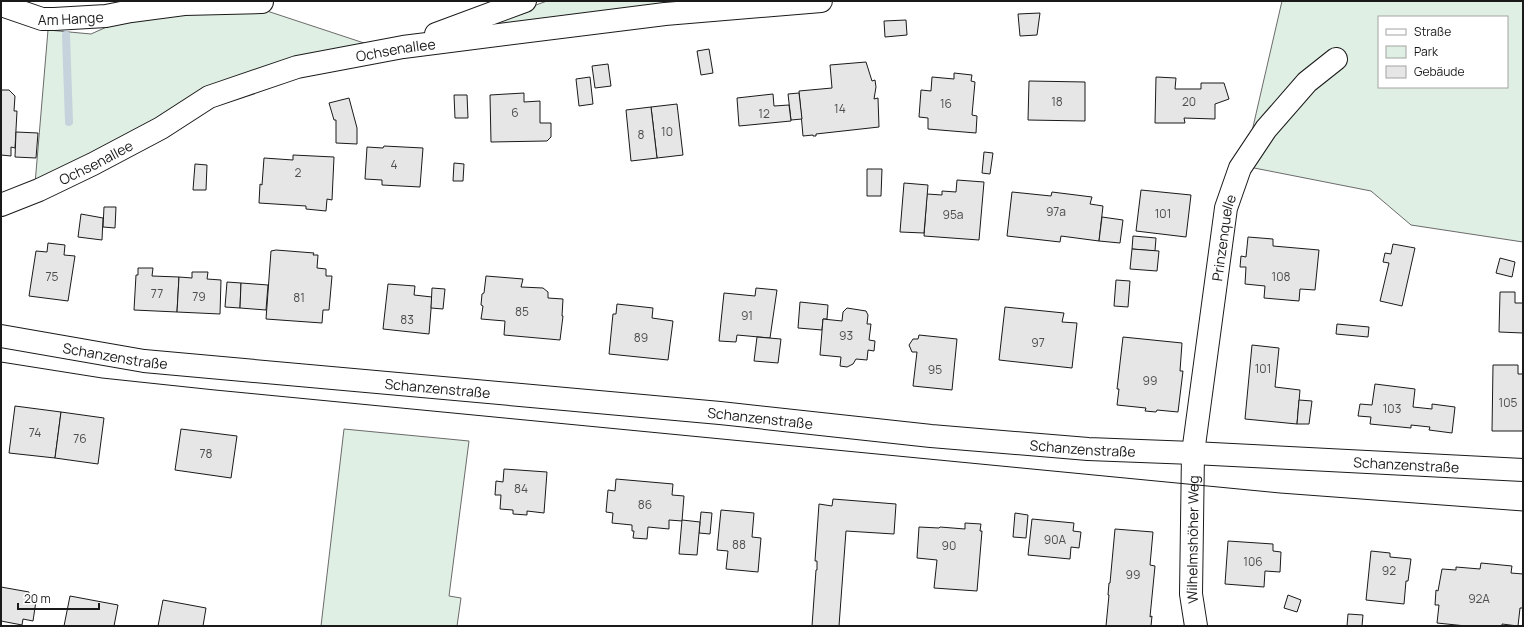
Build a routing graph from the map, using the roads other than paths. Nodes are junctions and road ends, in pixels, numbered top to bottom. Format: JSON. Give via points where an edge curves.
{"nodes":[{"id":1,"x":525,"y":1,"type":"edge"},
{"id":2,"x":820,"y":1,"type":"edge"},
{"id":3,"x":262,"y":2,"type":"dead end"},
{"id":4,"x":1,"y":5,"type":"edge"},
{"id":5,"x":403,"y":47,"type":"junction"},
{"id":6,"x":1336,"y":59,"type":"dead end"},
{"id":7,"x":1,"y":204,"type":"edge"},
{"id":8,"x":1,"y":336,"type":"edge"},
{"id":9,"x":1193,"y":453,"type":"junction"},
{"id":10,"x":1523,"y":470,"type":"edge"},
{"id":11,"x":1196,"y":626,"type":"edge"}],
"edges":[{"from":1,"to":5,"type":"street"},
{"from":2,"to":5,"type":"street","name":"Ochsenallee","via":[[665,14]]},
{"from":3,"to":4,"type":"street","name":"Am Hange","via":[[184,4],[106,16],[54,19],[42,19]]},
{"from":5,"to":7,"type":"street","name":"Ochsenallee","via":[[297,66],[210,97],[161,128],[93,164],[39,190]]},
{"from":6,"to":9,"type":"street","name":"Prinzenquelle","via":[[1307,82],[1266,129],[1240,168],[1226,208]]},
{"from":8,"to":9,"type":"street","name":"Schanzenstraße","via":[[152,362],[714,412],[931,436],[1088,449]]},
{"from":9,"to":10,"type":"street","name":"Schanzenstraße"},
{"from":9,"to":11,"type":"street","name":"Wilhelmshöher Weg","via":[[1191,594]]}]}
